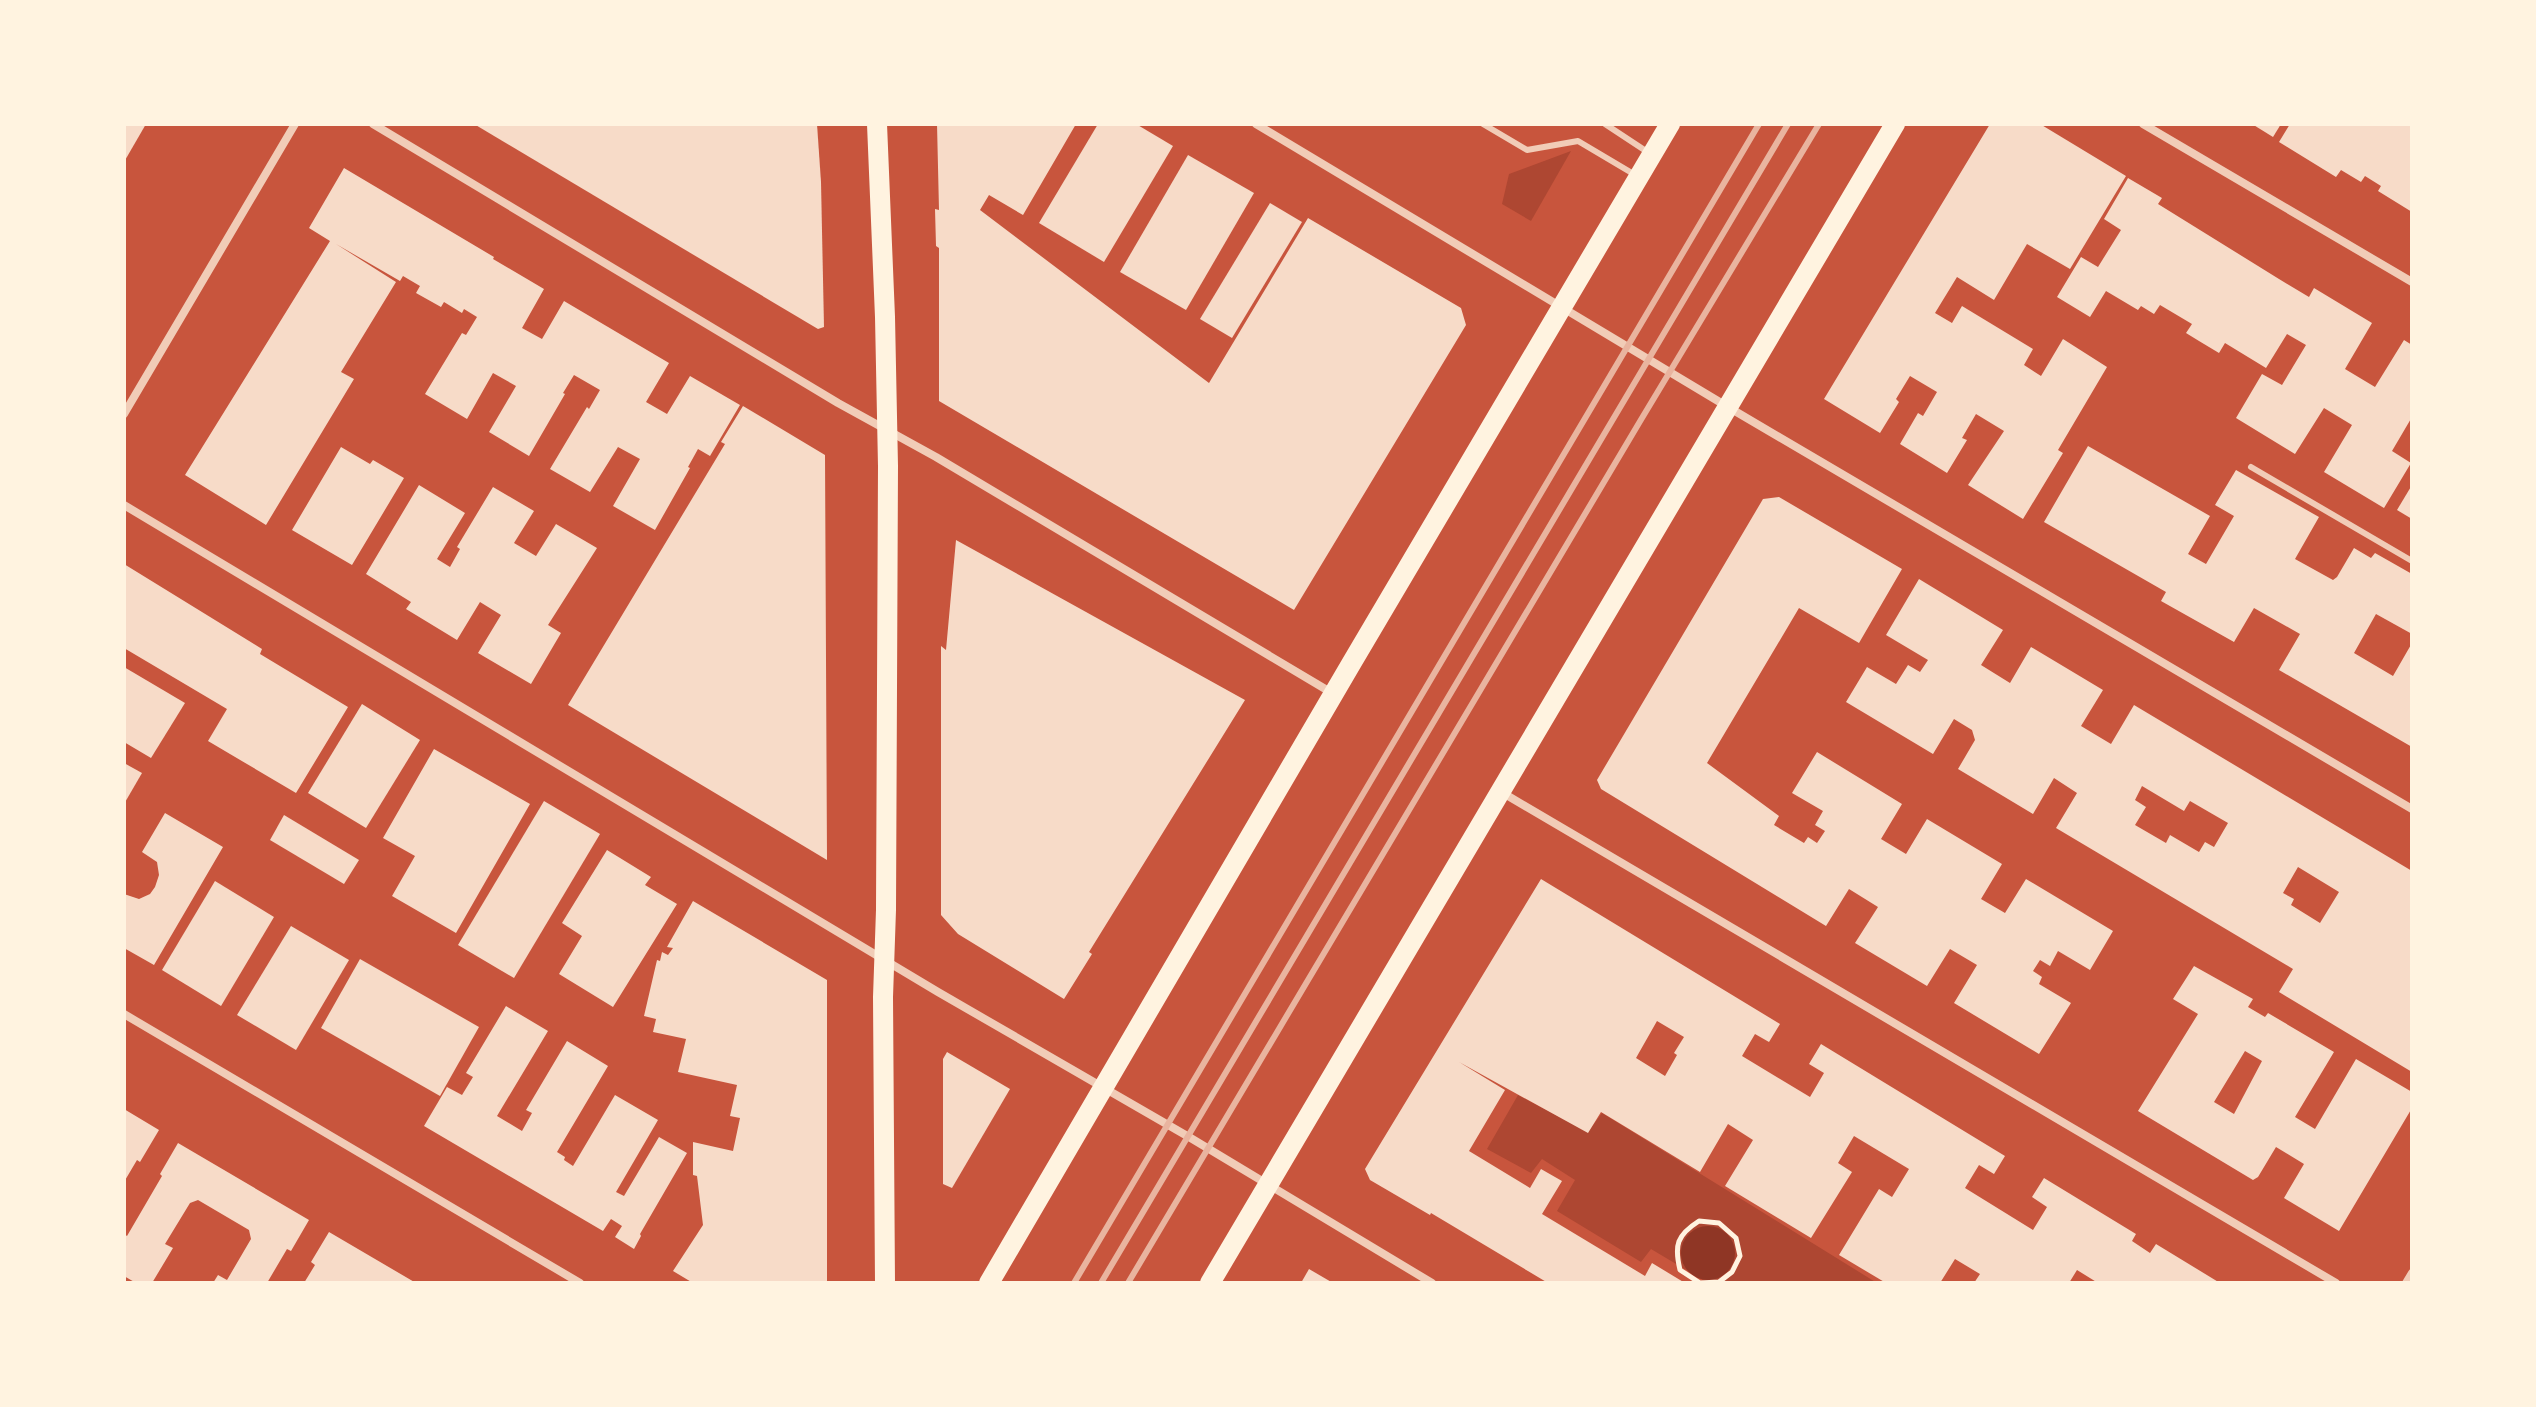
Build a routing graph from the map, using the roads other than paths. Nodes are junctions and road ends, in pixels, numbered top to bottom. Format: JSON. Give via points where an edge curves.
{"nodes":[{"id":1,"x":295,"y":124,"type":"edge"},
{"id":2,"x":373,"y":124,"type":"edge"},
{"id":3,"x":877,"y":124,"type":"edge"},
{"id":4,"x":1256,"y":124,"type":"edge"},
{"id":5,"x":1483,"y":124,"type":"edge"},
{"id":6,"x":1605,"y":124,"type":"edge"},
{"id":7,"x":1670,"y":124,"type":"edge"},
{"id":8,"x":1895,"y":124,"type":"edge"},
{"id":9,"x":2143,"y":124,"type":"edge"},
{"id":10,"x":1652,"y":155,"type":"junction"},
{"id":11,"x":1639,"y":177,"type":"junction"},
{"id":12,"x":2412,"y":282,"type":"edge"},
{"id":13,"x":1562,"y":308,"type":"junction"},
{"id":14,"x":1728,"y":407,"type":"junction"},
{"id":15,"x":124,"y":414,"type":"edge"},
{"id":16,"x":887,"y":431,"type":"junction"},
{"id":17,"x":2251,"y":467,"type":"dead end"},
{"id":18,"x":124,"y":505,"type":"edge"},
{"id":19,"x":2412,"y":561,"type":"edge"},
{"id":20,"x":1333,"y":693,"type":"junction"},
{"id":21,"x":1500,"y":791,"type":"junction"},
{"id":22,"x":2412,"y":809,"type":"edge"},
{"id":23,"x":884,"y":959,"type":"junction"},
{"id":24,"x":124,"y":1014,"type":"edge"},
{"id":25,"x":1102,"y":1088,"type":"junction"},
{"id":26,"x":1268,"y":1185,"type":"junction"},
{"id":27,"x":2412,"y":1273,"type":"edge"},
{"id":28,"x":580,"y":1283,"type":"edge"},
{"id":29,"x":885,"y":1283,"type":"edge"},
{"id":30,"x":989,"y":1283,"type":"edge"},
{"id":31,"x":1210,"y":1283,"type":"edge"},
{"id":32,"x":1432,"y":1283,"type":"edge"},
{"id":33,"x":2336,"y":1283,"type":"edge"},
{"id":34,"x":2406,"y":1283,"type":"edge"}],
"edges":[{"from":1,"to":15,"type":"street"},
{"from":2,"to":16,"type":"street"},
{"from":3,"to":16,"type":"main road"},
{"from":4,"to":13,"type":"street"},
{"from":5,"to":11,"type":"lane","via":[[1527,150],[1578,141]]},
{"from":6,"to":10,"type":"lane"},
{"from":7,"to":10,"type":"main road"},
{"from":8,"to":14,"type":"main road"},
{"from":9,"to":12,"type":"street"},
{"from":10,"to":11,"type":"main road"},
{"from":11,"to":13,"type":"main road"},
{"from":13,"to":14,"type":"street"},
{"from":13,"to":20,"type":"main road"},
{"from":14,"to":21,"type":"main road"},
{"from":14,"to":22,"type":"street"},
{"from":16,"to":20,"type":"street"},
{"from":16,"to":23,"type":"main road"},
{"from":17,"to":19,"type":"lane"},
{"from":18,"to":23,"type":"street"},
{"from":20,"to":25,"type":"main road"},
{"from":21,"to":26,"type":"main road"},
{"from":21,"to":33,"type":"street"},
{"from":23,"to":25,"type":"street"},
{"from":23,"to":29,"type":"main road"},
{"from":24,"to":28,"type":"street"},
{"from":25,"to":26,"type":"street"},
{"from":25,"to":30,"type":"main road"},
{"from":26,"to":31,"type":"main road"},
{"from":26,"to":32,"type":"street"},
{"from":27,"to":34,"type":"street"}]}
